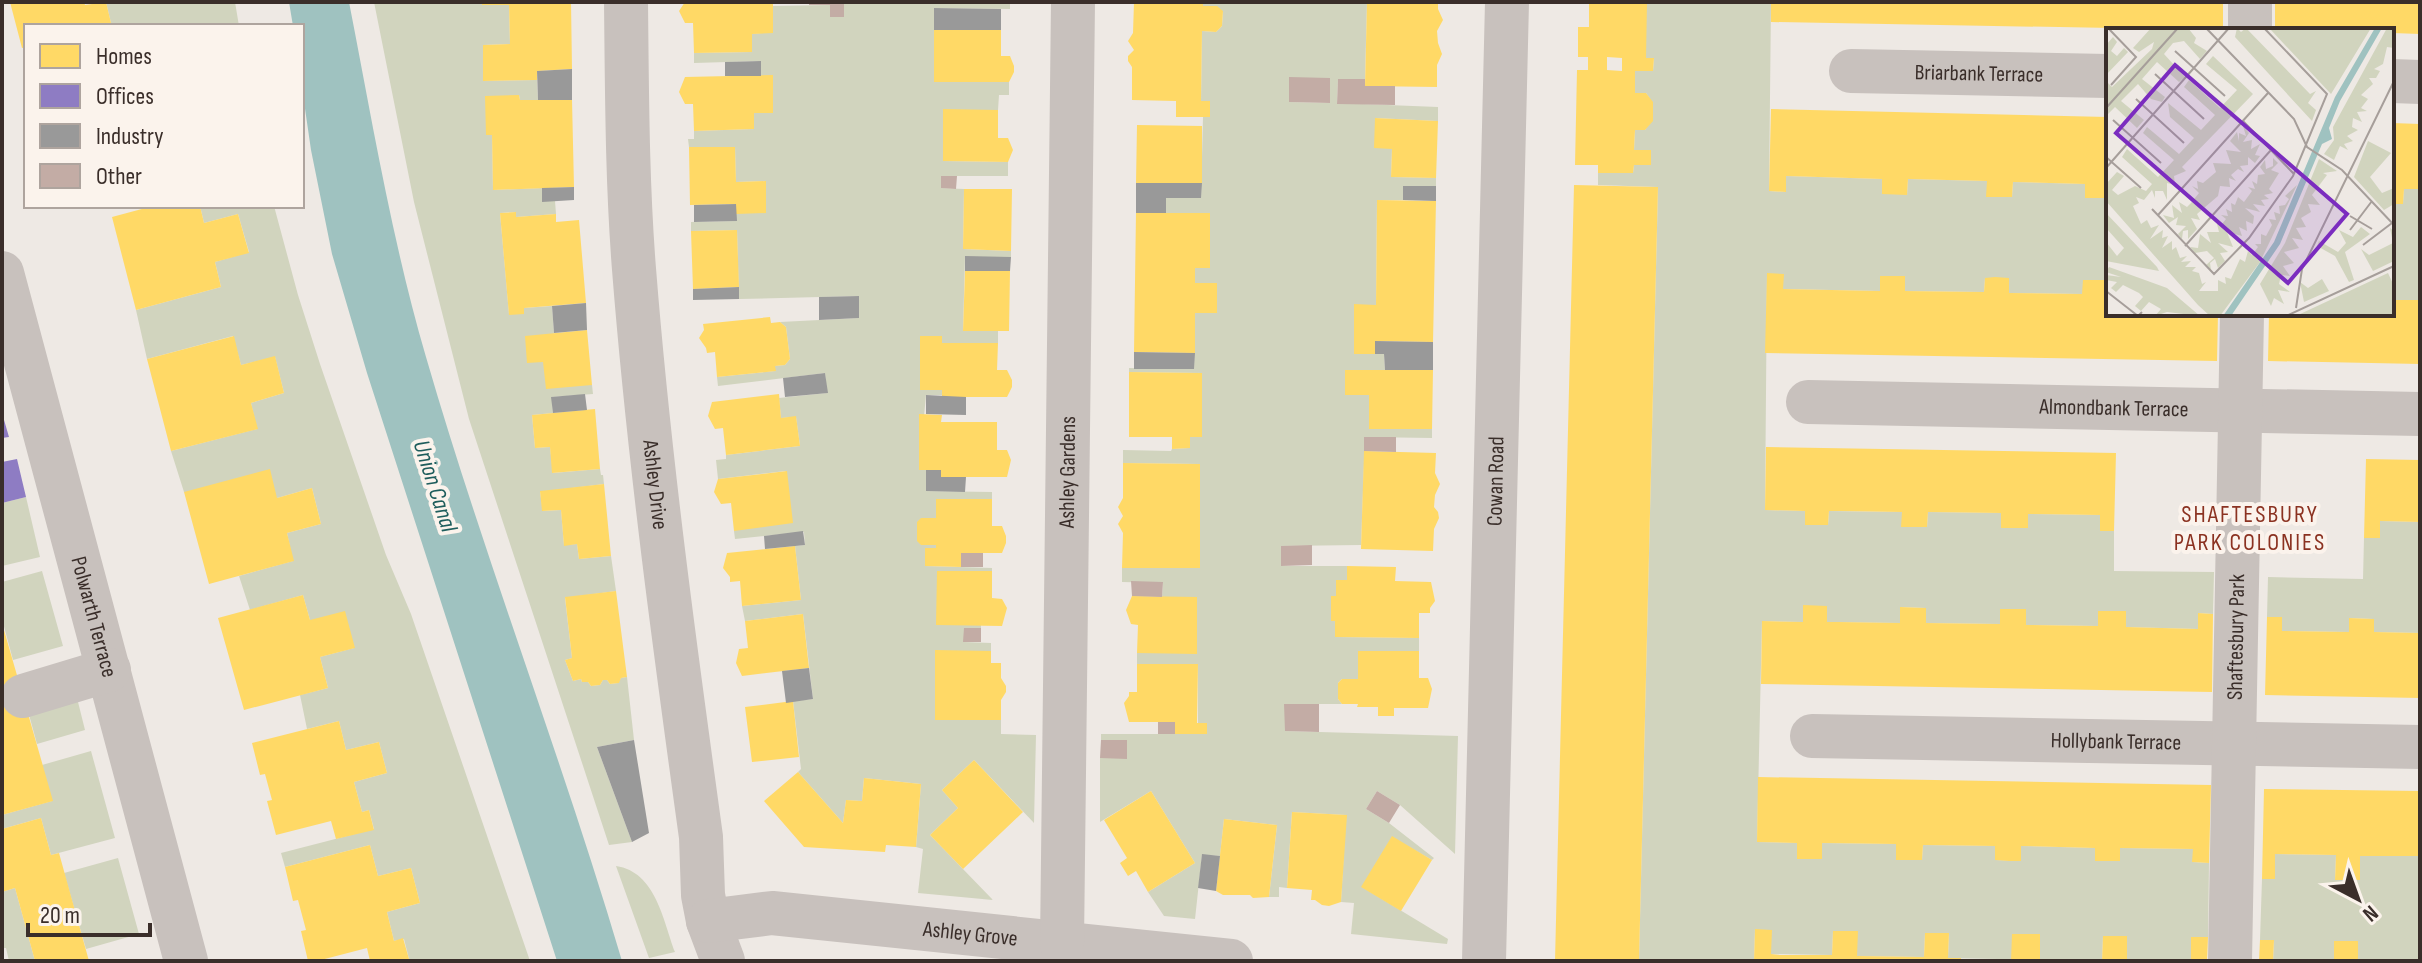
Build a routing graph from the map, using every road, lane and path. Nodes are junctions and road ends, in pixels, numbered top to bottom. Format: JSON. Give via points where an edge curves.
{"nodes":[{"id":1,"x":626,"y":2,"type":"edge"},
{"id":2,"x":1073,"y":2,"type":"edge"},
{"id":3,"x":1507,"y":2,"type":"edge"},
{"id":4,"x":2250,"y":2,"type":"edge"},
{"id":5,"x":2250,"y":28,"type":"edge"},
{"id":6,"x":1851,"y":71,"type":"dead end"},
{"id":7,"x":2106,"y":76,"type":"edge"},
{"id":8,"x":2394,"y":81,"type":"edge"},
{"id":9,"x":2420,"y":82,"type":"edge"},
{"id":10,"x":2,"y":273,"type":"edge"},
{"id":11,"x":2242,"y":316,"type":"edge"},
{"id":12,"x":1808,"y":402,"type":"dead end"},
{"id":13,"x":2239,"y":409,"type":"junction"},
{"id":14,"x":2420,"y":414,"type":"edge"},
{"id":15,"x":109,"y":670,"type":"junction"},
{"id":16,"x":23,"y":696,"type":"dead end"},
{"id":17,"x":1812,"y":736,"type":"dead end"},
{"id":18,"x":2235,"y":744,"type":"junction"},
{"id":19,"x":2420,"y":747,"type":"edge"},
{"id":20,"x":708,"y":921,"type":"junction"},
{"id":21,"x":1062,"y":944,"type":"junction"},
{"id":22,"x":186,"y":961,"type":"edge"},
{"id":23,"x":723,"y":961,"type":"edge"},
{"id":24,"x":1231,"y":961,"type":"edge"},
{"id":25,"x":1484,"y":961,"type":"edge"},
{"id":26,"x":2230,"y":961,"type":"edge"}],
"edges":[{"from":1,"to":20,"type":"street","name":"Ashley Drive","via":[[634,267]]},
{"from":2,"to":21,"type":"street","name":"Ashley Gardens"},
{"from":3,"to":25,"type":"street","name":"Cowan Road"},
{"from":4,"to":5,"type":"street"},
{"from":6,"to":7,"type":"street","name":"Briarbank Terrace"},
{"from":8,"to":9,"type":"street"},
{"from":10,"to":15,"type":"street","name":"Polwarth Terrace"},
{"from":11,"to":13,"type":"street","name":"Shaftesbury Park"},
{"from":12,"to":13,"type":"street","name":"Almondbank Terrace"},
{"from":13,"to":14,"type":"street","name":"Almondbank Terrace"},
{"from":13,"to":18,"type":"street","name":"Shaftesbury Park"},
{"from":15,"to":16,"type":"street"},
{"from":15,"to":22,"type":"street","name":"Polwarth Terrace"},
{"from":17,"to":18,"type":"street","name":"Hollybank Terrace"},
{"from":18,"to":19,"type":"street","name":"Hollybank Terrace"},
{"from":18,"to":26,"type":"street","name":"Shaftesbury Park"},
{"from":20,"to":21,"type":"street","name":"Ashley Grove","via":[[772,913]]},
{"from":20,"to":23,"type":"street","name":"Ashley Drive"},
{"from":21,"to":24,"type":"street","name":"Ashley Grove"}]}
